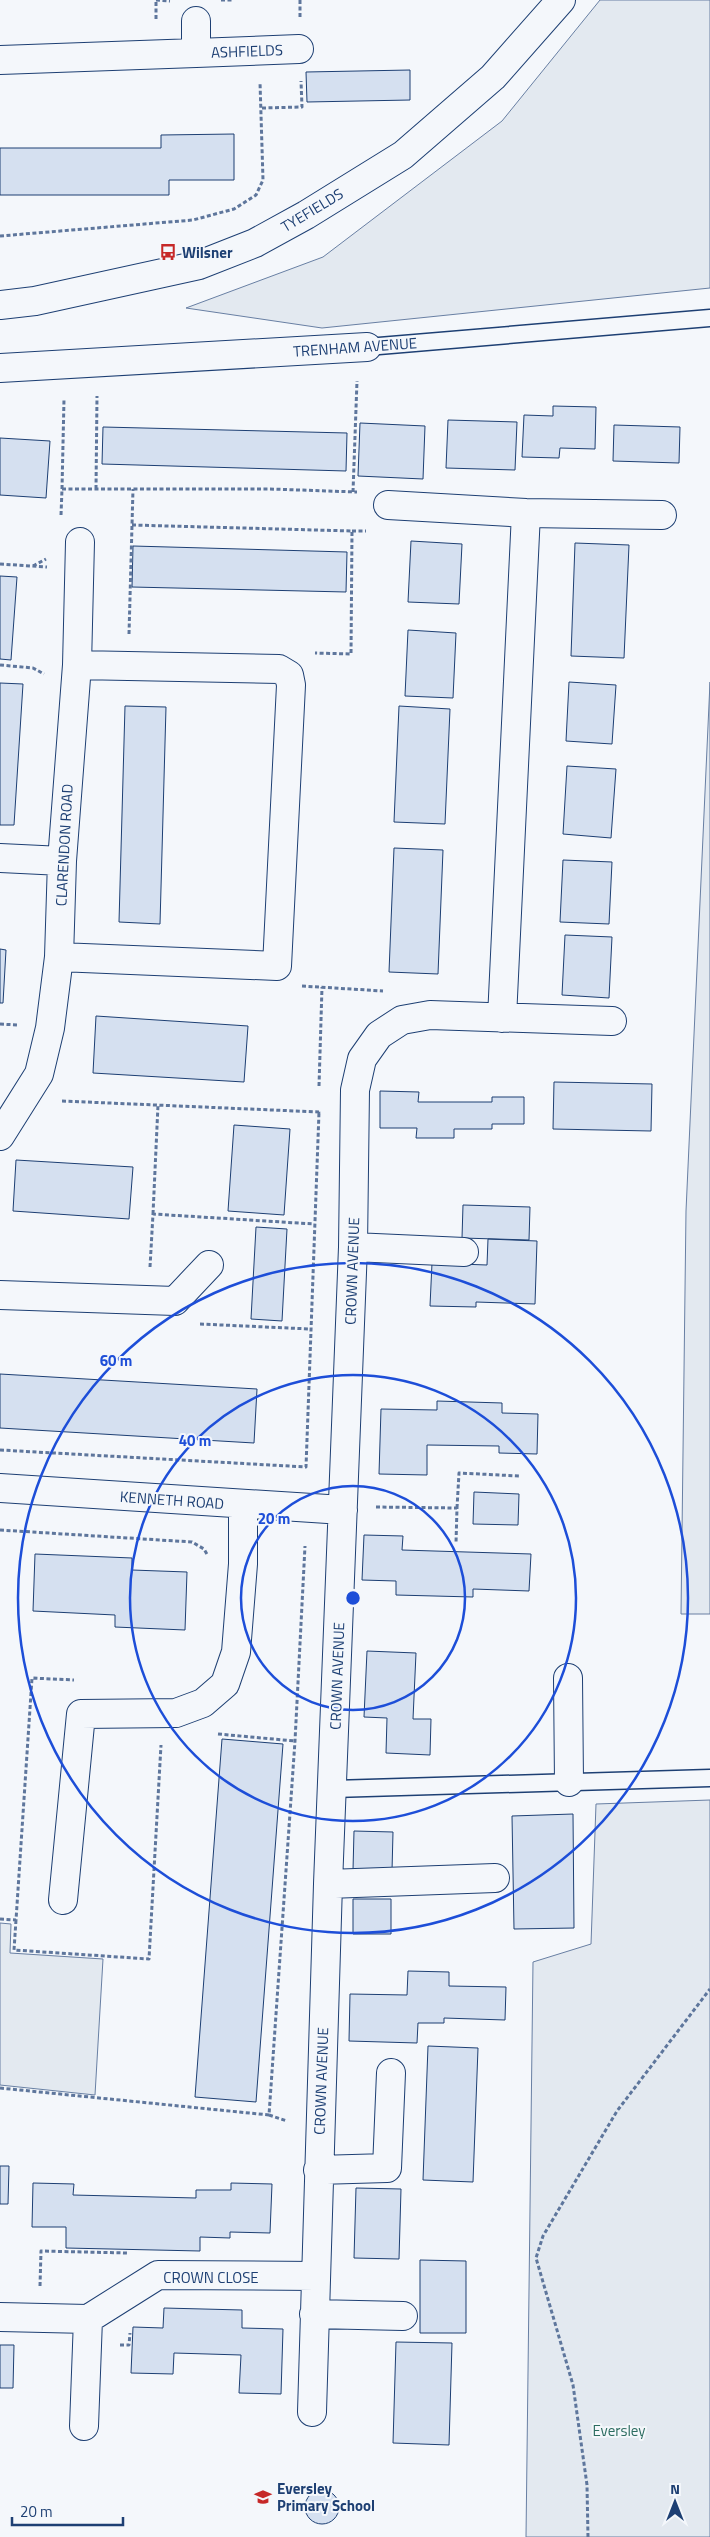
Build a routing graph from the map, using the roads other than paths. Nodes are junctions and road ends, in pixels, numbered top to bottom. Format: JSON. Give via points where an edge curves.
{"nodes":[{"id":1,"x":561,"y":0,"type":"edge"},
{"id":2,"x":196,"y":21,"type":"dead end"},
{"id":3,"x":299,"y":49,"type":"dead end"},
{"id":4,"x":196,"y":52,"type":"junction"},
{"id":5,"x":0,"y":60,"type":"edge"},
{"id":6,"x":0,"y":305,"type":"edge"},
{"id":7,"x":710,"y":318,"type":"edge"},
{"id":8,"x":367,"y":347,"type":"joint"},
{"id":9,"x":0,"y":368,"type":"edge"},
{"id":10,"x":388,"y":505,"type":"dead end"},
{"id":11,"x":526,"y":514,"type":"junction"},
{"id":12,"x":662,"y":515,"type":"dead end"},
{"id":13,"x":80,"y":542,"type":"dead end"},
{"id":14,"x":77,"y":666,"type":"junction"},
{"id":15,"x":0,"y":858,"type":"edge"},
{"id":16,"x":62,"y":862,"type":"junction"},
{"id":17,"x":58,"y":957,"type":"junction"},
{"id":18,"x":502,"y":1018,"type":"junction"},
{"id":19,"x":612,"y":1021,"type":"dead end"},
{"id":20,"x":0,"y":1136,"type":"edge"},
{"id":21,"x":353,"y":1247,"type":"junction"},
{"id":22,"x":464,"y":1252,"type":"dead end"},
{"id":23,"x":209,"y":1265,"type":"dead end"},
{"id":24,"x":0,"y":1295,"type":"edge"},
{"id":25,"x":0,"y":1488,"type":"edge"},
{"id":26,"x":242,"y":1504,"type":"junction"},
{"id":27,"x":344,"y":1510,"type":"junction"},
{"id":28,"x":568,"y":1678,"type":"dead end"},
{"id":29,"x":710,"y":1778,"type":"edge"},
{"id":30,"x":569,"y":1782,"type":"junction"},
{"id":31,"x":333,"y":1789,"type":"junction"},
{"id":32,"x":495,"y":1878,"type":"dead end"},
{"id":33,"x":328,"y":1884,"type":"junction"},
{"id":34,"x":63,"y":1900,"type":"dead end"},
{"id":35,"x":391,"y":2073,"type":"dead end"},
{"id":36,"x":318,"y":2170,"type":"junction"},
{"id":37,"x":315,"y":2276,"type":"junction"},
{"id":38,"x":314,"y":2314,"type":"junction"},
{"id":39,"x":403,"y":2316,"type":"dead end"},
{"id":40,"x":0,"y":2317,"type":"edge"},
{"id":41,"x":88,"y":2319,"type":"junction"},
{"id":42,"x":312,"y":2412,"type":"dead end"},
{"id":43,"x":84,"y":2426,"type":"dead end"}],
"edges":[{"from":1,"to":6,"type":"street","name":"TYEFIELDS","via":[[493,77],[403,155],[255,243],[199,265],[35,301]]},
{"from":2,"to":4,"type":"street","name":"ASHFIELDS"},
{"from":3,"to":4,"type":"street","name":"ASHFIELDS"},
{"from":4,"to":5,"type":"street"},
{"from":7,"to":8,"type":"lane","name":"TRENHAM AVENUE"},
{"from":8,"to":9,"type":"street","name":"TRENHAM AVENUE"},
{"from":10,"to":11,"type":"street"},
{"from":11,"to":12,"type":"street"},
{"from":11,"to":18,"type":"street"},
{"from":13,"to":14,"type":"street","name":"CLARENDON ROAD"},
{"from":14,"to":16,"type":"street","name":"CLARENDON ROAD"},
{"from":14,"to":17,"type":"street","via":[[278,669],[288,675],[291,685],[277,966]]},
{"from":15,"to":16,"type":"street"},
{"from":16,"to":17,"type":"street","name":"CLARENDON ROAD"},
{"from":17,"to":20,"type":"street","name":"CLARENDON ROAD","via":[[50,1028],[39,1074]]},
{"from":18,"to":19,"type":"street","name":"CROWN AVENUE"},
{"from":18,"to":21,"type":"street","name":"CROWN AVENUE","via":[[430,1015],[402,1020],[379,1034],[362,1059],[355,1090]]},
{"from":21,"to":22,"type":"street"},
{"from":21,"to":27,"type":"street","name":"CROWN AVENUE"},
{"from":23,"to":24,"type":"street","via":[[175,1301]]},
{"from":25,"to":26,"type":"street","name":"KENNETH ROAD"},
{"from":26,"to":27,"type":"street","name":"KENNETH ROAD"},
{"from":26,"to":34,"type":"street","via":[[236,1652],[225,1684],[203,1703],[176,1713],[81,1714]]},
{"from":27,"to":31,"type":"street","name":"CROWN AVENUE"},
{"from":28,"to":30,"type":"street"},
{"from":29,"to":30,"type":"lane"},
{"from":30,"to":31,"type":"lane"},
{"from":31,"to":33,"type":"street","name":"CROWN AVENUE"},
{"from":32,"to":33,"type":"street"},
{"from":33,"to":36,"type":"street","name":"CROWN AVENUE"},
{"from":35,"to":36,"type":"street","via":[[387,2168]]},
{"from":36,"to":37,"type":"street","name":"CROWN AVENUE"},
{"from":37,"to":38,"type":"street","name":"CROWN AVENUE"},
{"from":37,"to":41,"type":"street","name":"CROWN CLOSE","via":[[158,2275]]},
{"from":38,"to":39,"type":"street"},
{"from":38,"to":42,"type":"street","name":"CROWN AVENUE"},
{"from":40,"to":41,"type":"street"},
{"from":41,"to":43,"type":"street"}]}
